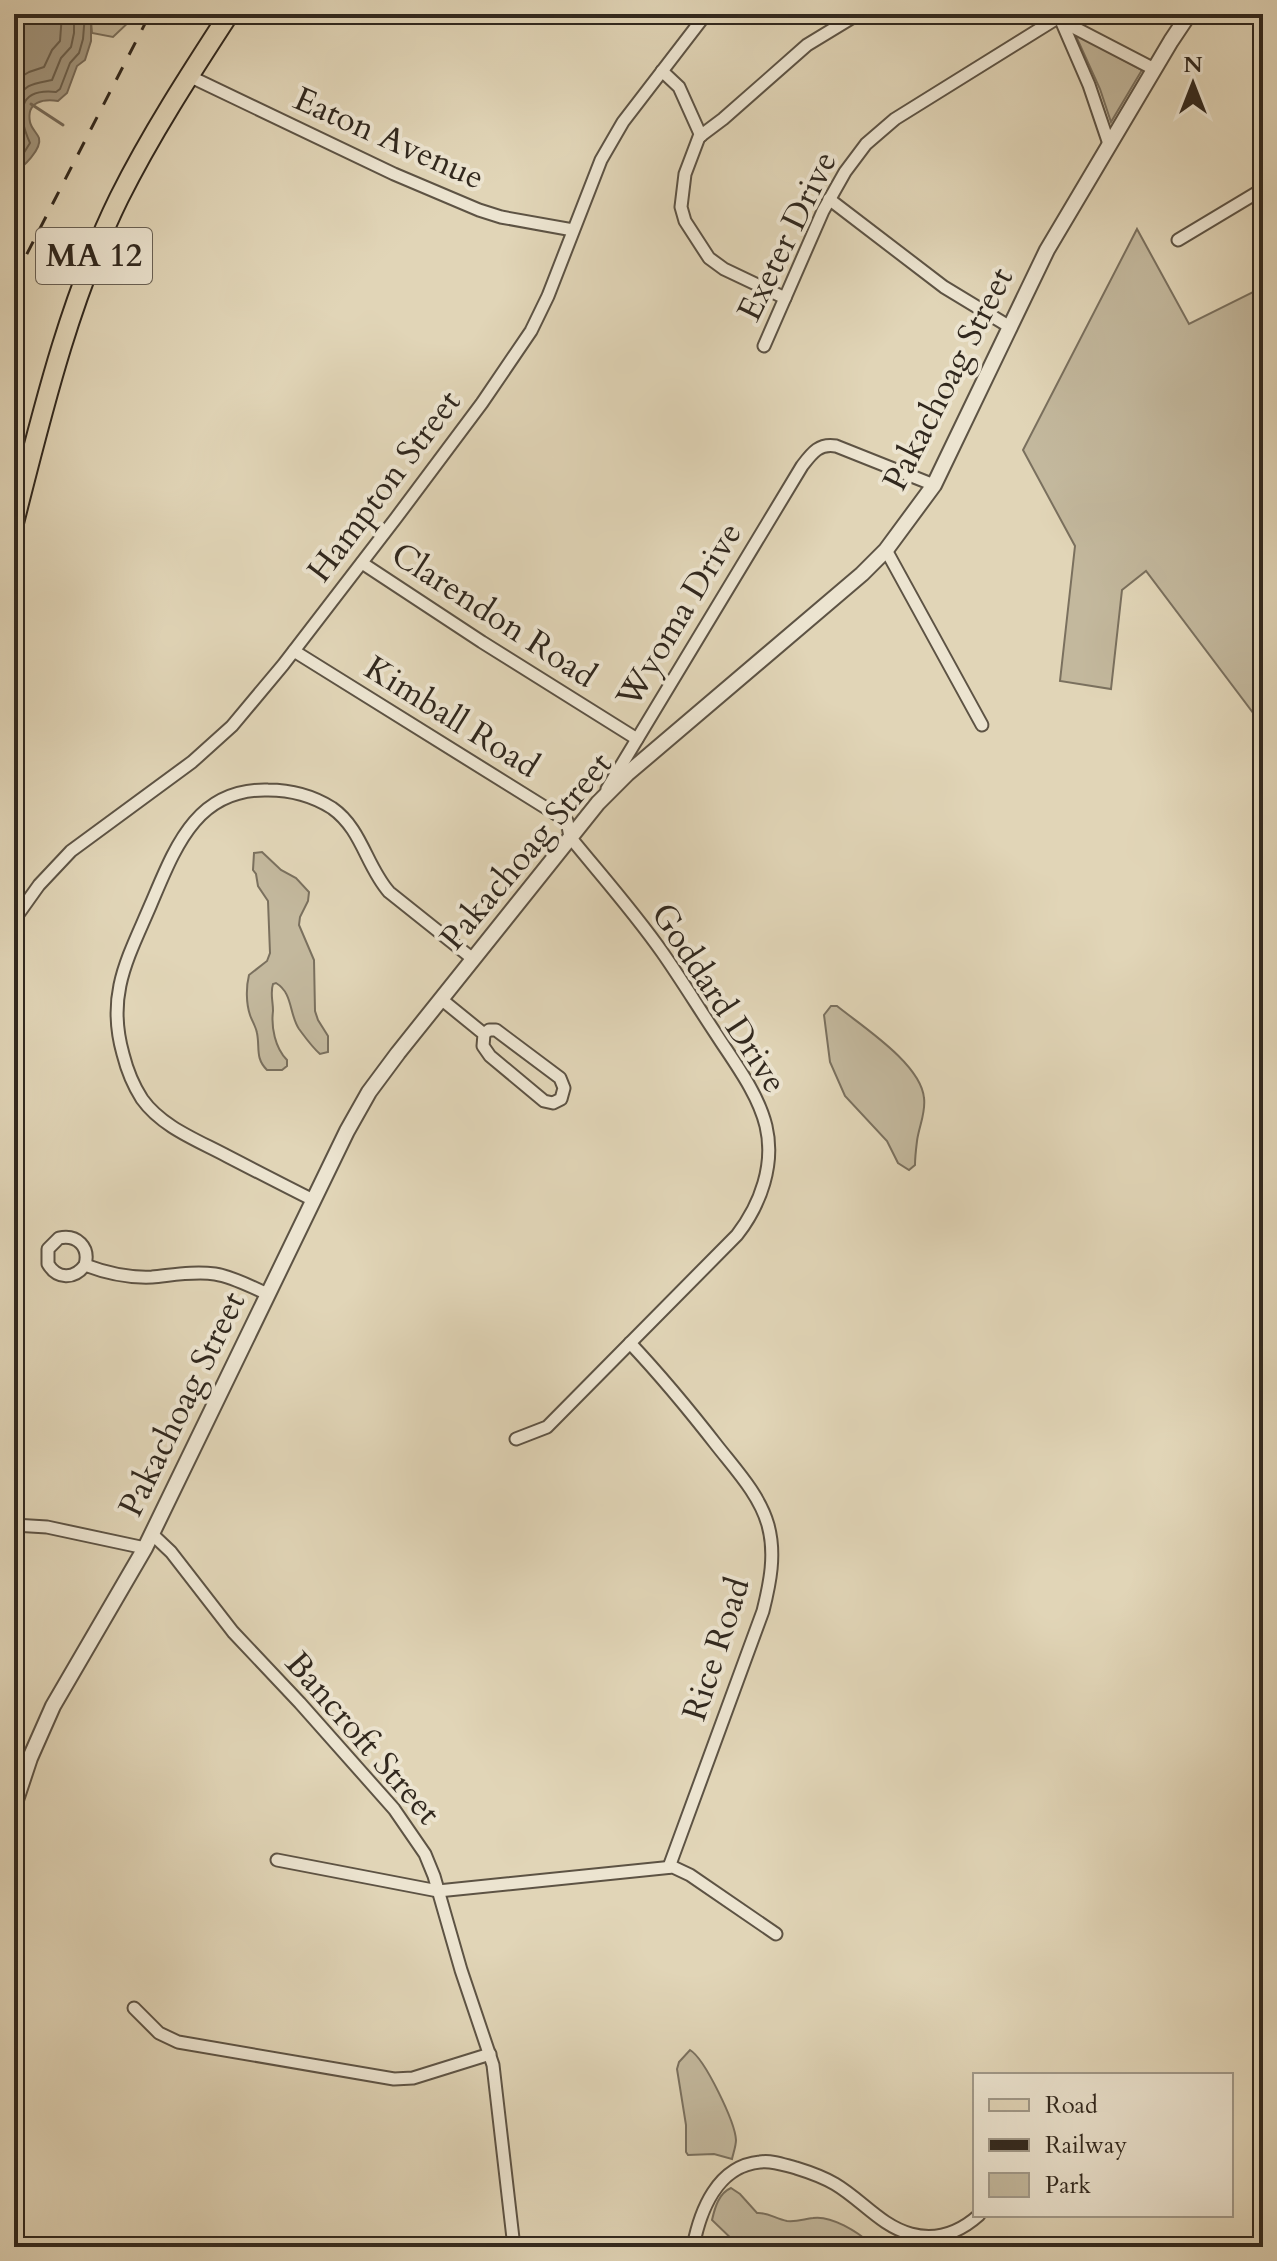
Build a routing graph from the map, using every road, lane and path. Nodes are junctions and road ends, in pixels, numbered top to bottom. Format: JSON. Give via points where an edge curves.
{"nodes":[{"id":1,"x":229,"y":14,"type":"edge"},
{"id":2,"x":706,"y":14,"type":"edge"},
{"id":3,"x":858,"y":14,"type":"edge"},
{"id":4,"x":1189,"y":14,"type":"edge"},
{"id":5,"x":1058,"y":16,"type":"edge"},
{"id":6,"x":1154,"y":69,"type":"junction"},
{"id":7,"x":662,"y":71,"type":"junction"},
{"id":8,"x":189,"y":76,"type":"junction"},
{"id":9,"x":701,"y":136,"type":"junction"},
{"id":10,"x":1109,"y":144,"type":"junction"},
{"id":11,"x":1263,"y":189,"type":"edge"},
{"id":12,"x":829,"y":199,"type":"junction"},
{"id":13,"x":573,"y":230,"type":"junction"},
{"id":14,"x":1178,"y":240,"type":"dead end"},
{"id":15,"x":785,"y":298,"type":"junction"},
{"id":16,"x":1010,"y":327,"type":"junction"},
{"id":17,"x":764,"y":346,"type":"dead end"},
{"id":18,"x":934,"y":485,"type":"junction"},
{"id":19,"x":14,"y":523,"type":"edge"},
{"id":20,"x":886,"y":550,"type":"junction"},
{"id":21,"x":362,"y":563,"type":"junction"},
{"id":22,"x":294,"y":651,"type":"junction"},
{"id":23,"x":982,"y":725,"type":"dead end"},
{"id":24,"x":637,"y":739,"type":"junction"},
{"id":25,"x":598,"y":803,"type":"junction"},
{"id":26,"x":570,"y":837,"type":"junction"},
{"id":27,"x":14,"y":920,"type":"edge"},
{"id":28,"x":473,"y":959,"type":"junction"},
{"id":29,"x":441,"y":999,"type":"junction"},
{"id":30,"x":484,"y":1034,"type":"junction"},
{"id":31,"x":313,"y":1200,"type":"junction"},
{"id":32,"x":85,"y":1265,"type":"dead end"},
{"id":33,"x":268,"y":1294,"type":"junction"},
{"id":34,"x":630,"y":1343,"type":"junction"},
{"id":35,"x":516,"y":1439,"type":"dead end"},
{"id":36,"x":14,"y":1525,"type":"edge"},
{"id":37,"x":152,"y":1534,"type":"junction"},
{"id":38,"x":145,"y":1548,"type":"junction"},
{"id":39,"x":14,"y":1806,"type":"edge"},
{"id":40,"x":277,"y":1860,"type":"dead end"},
{"id":41,"x":669,"y":1867,"type":"junction"},
{"id":42,"x":438,"y":1891,"type":"junction"},
{"id":43,"x":776,"y":1934,"type":"dead end"},
{"id":44,"x":134,"y":2008,"type":"dead end"},
{"id":45,"x":490,"y":2054,"type":"junction"},
{"id":46,"x":976,"y":2217,"type":"edge"},
{"id":47,"x":514,"y":2247,"type":"edge"},
{"id":48,"x":693,"y":2247,"type":"edge"}],
"edges":[{"from":1,"to":8,"type":"main road","number":"MA 12"},
{"from":2,"to":7,"type":"street","name":"Hampton Street"},
{"from":3,"to":9,"type":"street","via":[[800,50]]},
{"from":4,"to":6,"type":"street","name":"Pakachoag Street"},
{"from":5,"to":6,"type":"street"},
{"from":5,"to":10,"type":"street"},
{"from":5,"to":12,"type":"street","name":"Exeter Drive","via":[[877,133]]},
{"from":6,"to":10,"type":"street","name":"Pakachoag Street"},
{"from":7,"to":9,"type":"street","via":[[679,87]]},
{"from":7,"to":13,"type":"street","name":"Hampton Street","via":[[606,150]]},
{"from":8,"to":13,"type":"street","name":"Eaton Avenue","via":[[479,210]]},
{"from":8,"to":19,"type":"main road","number":"MA 12","via":[[118,199],[90,264],[53,374]]},
{"from":9,"to":15,"type":"street","via":[[684,182],[685,221],[717,265]]},
{"from":10,"to":16,"type":"street","name":"Pakachoag Street","via":[[1047,250]]},
{"from":11,"to":14,"type":"street"},
{"from":12,"to":15,"type":"street","name":"Exeter Drive"},
{"from":12,"to":16,"type":"street","via":[[944,287]]},
{"from":13,"to":21,"type":"street","name":"Hampton Street","via":[[531,331]]},
{"from":15,"to":17,"type":"street","name":"Exeter Drive"},
{"from":16,"to":18,"type":"street","name":"Pakachoag Street"},
{"from":18,"to":20,"type":"street","name":"Pakachoag Street"},
{"from":18,"to":24,"type":"street","name":"Wyoma Drive","via":[[836,446],[822,446],[809,456]]},
{"from":20,"to":23,"type":"street"},
{"from":20,"to":25,"type":"street","name":"Pakachoag Street"},
{"from":21,"to":22,"type":"street","name":"Hampton Street"},
{"from":21,"to":24,"type":"street","name":"Clarendon Road"},
{"from":22,"to":26,"type":"street","name":"Kimball Road","via":[[567,821]]},
{"from":22,"to":27,"type":"street","name":"Hampton Street","via":[[219,738],[71,851]]},
{"from":24,"to":25,"type":"street","name":"Wyoma Drive"},
{"from":25,"to":26,"type":"street","name":"Pakachoag Street"},
{"from":26,"to":28,"type":"street","name":"Pakachoag Street"},
{"from":26,"to":34,"type":"street","name":"Goddard Drive","via":[[662,951],[747,1084],[768,1139],[764,1184],[744,1226]]},
{"from":28,"to":29,"type":"street","name":"Pakachoag Street"},
{"from":28,"to":31,"type":"street","via":[[389,892],[348,822],[308,797],[259,790],[233,795],[207,809],[176,848],[127,959],[117,997],[118,1036],[131,1079],[166,1123]]},
{"from":29,"to":30,"type":"street"},
{"from":29,"to":31,"type":"street","name":"Pakachoag Street","via":[[369,1092]]},
{"from":30,"to":30,"type":"street","via":[[496,1030],[560,1078],[561,1099],[544,1101],[490,1056],[483,1046]]},
{"from":31,"to":33,"type":"street","name":"Pakachoag Street"},
{"from":32,"to":33,"type":"street","via":[[138,1277],[215,1274]]},
{"from":33,"to":37,"type":"street","name":"Pakachoag Street"},
{"from":34,"to":35,"type":"street","name":"Goddard Drive","via":[[547,1427]]},
{"from":34,"to":41,"type":"street","name":"Rice Road","via":[[747,1483],[768,1524],[772,1545],[763,1611]]},
{"from":36,"to":38,"type":"street"},
{"from":37,"to":38,"type":"street","name":"Pakachoag Street"},
{"from":37,"to":42,"type":"street","name":"Bancroft Street","via":[[394,1809],[425,1854]]},
{"from":38,"to":39,"type":"street","name":"Pakachoag Street","via":[[53,1706]]},
{"from":40,"to":42,"type":"street"},
{"from":41,"to":42,"type":"street"},
{"from":41,"to":43,"type":"street","via":[[690,1875]]},
{"from":42,"to":45,"type":"street","name":"Bancroft Street"},
{"from":44,"to":45,"type":"street","via":[[159,2033],[178,2042],[394,2079]]},
{"from":45,"to":47,"type":"street","name":"Bancroft Street"},
{"from":46,"to":48,"type":"street","via":[[949,2234],[909,2234],[828,2180],[758,2162],[735,2171],[715,2189],[703,2207]]}]}
